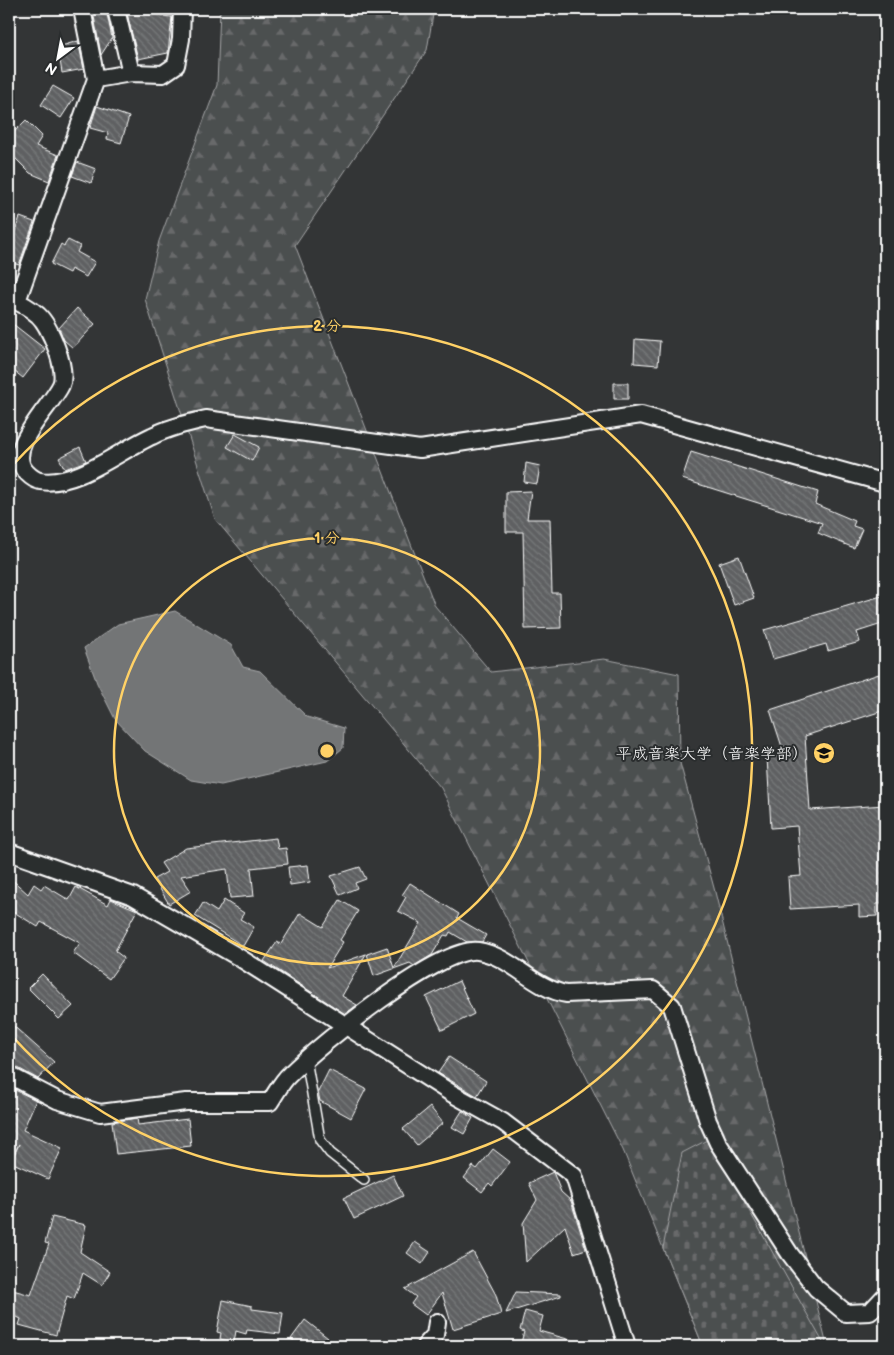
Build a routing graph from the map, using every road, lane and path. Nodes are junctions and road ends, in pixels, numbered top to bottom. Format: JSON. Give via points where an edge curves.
{"nodes":[{"id":1,"x":82,"y":9,"type":"edge"},
{"id":2,"x":116,"y":9,"type":"edge"},
{"id":3,"x":182,"y":9,"type":"edge"},
{"id":4,"x":131,"y":73,"type":"junction"},
{"id":5,"x":96,"y":79,"type":"junction"},
{"id":6,"x":13,"y":299,"type":"edge"},
{"id":7,"x":885,"y":483,"type":"edge"},
{"id":8,"x":9,"y":852,"type":"edge"},
{"id":9,"x":343,"y":1026,"type":"junction"},
{"id":10,"x":306,"y":1059,"type":"junction"},
{"id":11,"x":9,"y":1075,"type":"edge"},
{"id":12,"x":364,"y":1180,"type":"dead end"},
{"id":13,"x":885,"y":1296,"type":"edge"},
{"id":14,"x":437,"y":1322,"type":"dead end"},
{"id":15,"x":425,"y":1346,"type":"edge"},
{"id":16,"x":627,"y":1346,"type":"edge"}],
"edges":[{"from":1,"to":5,"type":"street"},
{"from":2,"to":4,"type":"street"},
{"from":3,"to":4,"type":"street","via":[[176,65],[163,74]]},
{"from":4,"to":5,"type":"street"},
{"from":5,"to":6,"type":"street"},
{"from":6,"to":7,"type":"street","via":[[38,316],[61,356],[62,383],[24,440],[19,458],[24,470],[39,481],[64,480],[100,465],[150,436],[177,425],[206,419],[420,449],[641,416]]},
{"from":8,"to":9,"type":"street","via":[[133,896],[240,958]]},
{"from":9,"to":10,"type":"street"},
{"from":9,"to":13,"type":"street","via":[[426,970],[461,953],[477,951],[497,957],[552,992],[653,990],[672,1006],[718,1143],[790,1254],[816,1288],[846,1313],[870,1312]]},
{"from":9,"to":16,"type":"street","via":[[503,1122],[574,1176]]},
{"from":10,"to":11,"type":"street","via":[[288,1075],[270,1102],[186,1102],[100,1113],[58,1100]]},
{"from":10,"to":12,"type":"lane","via":[[320,1140],[330,1154]]},
{"from":14,"to":15,"type":"street","via":[[435,1335]]}]}
